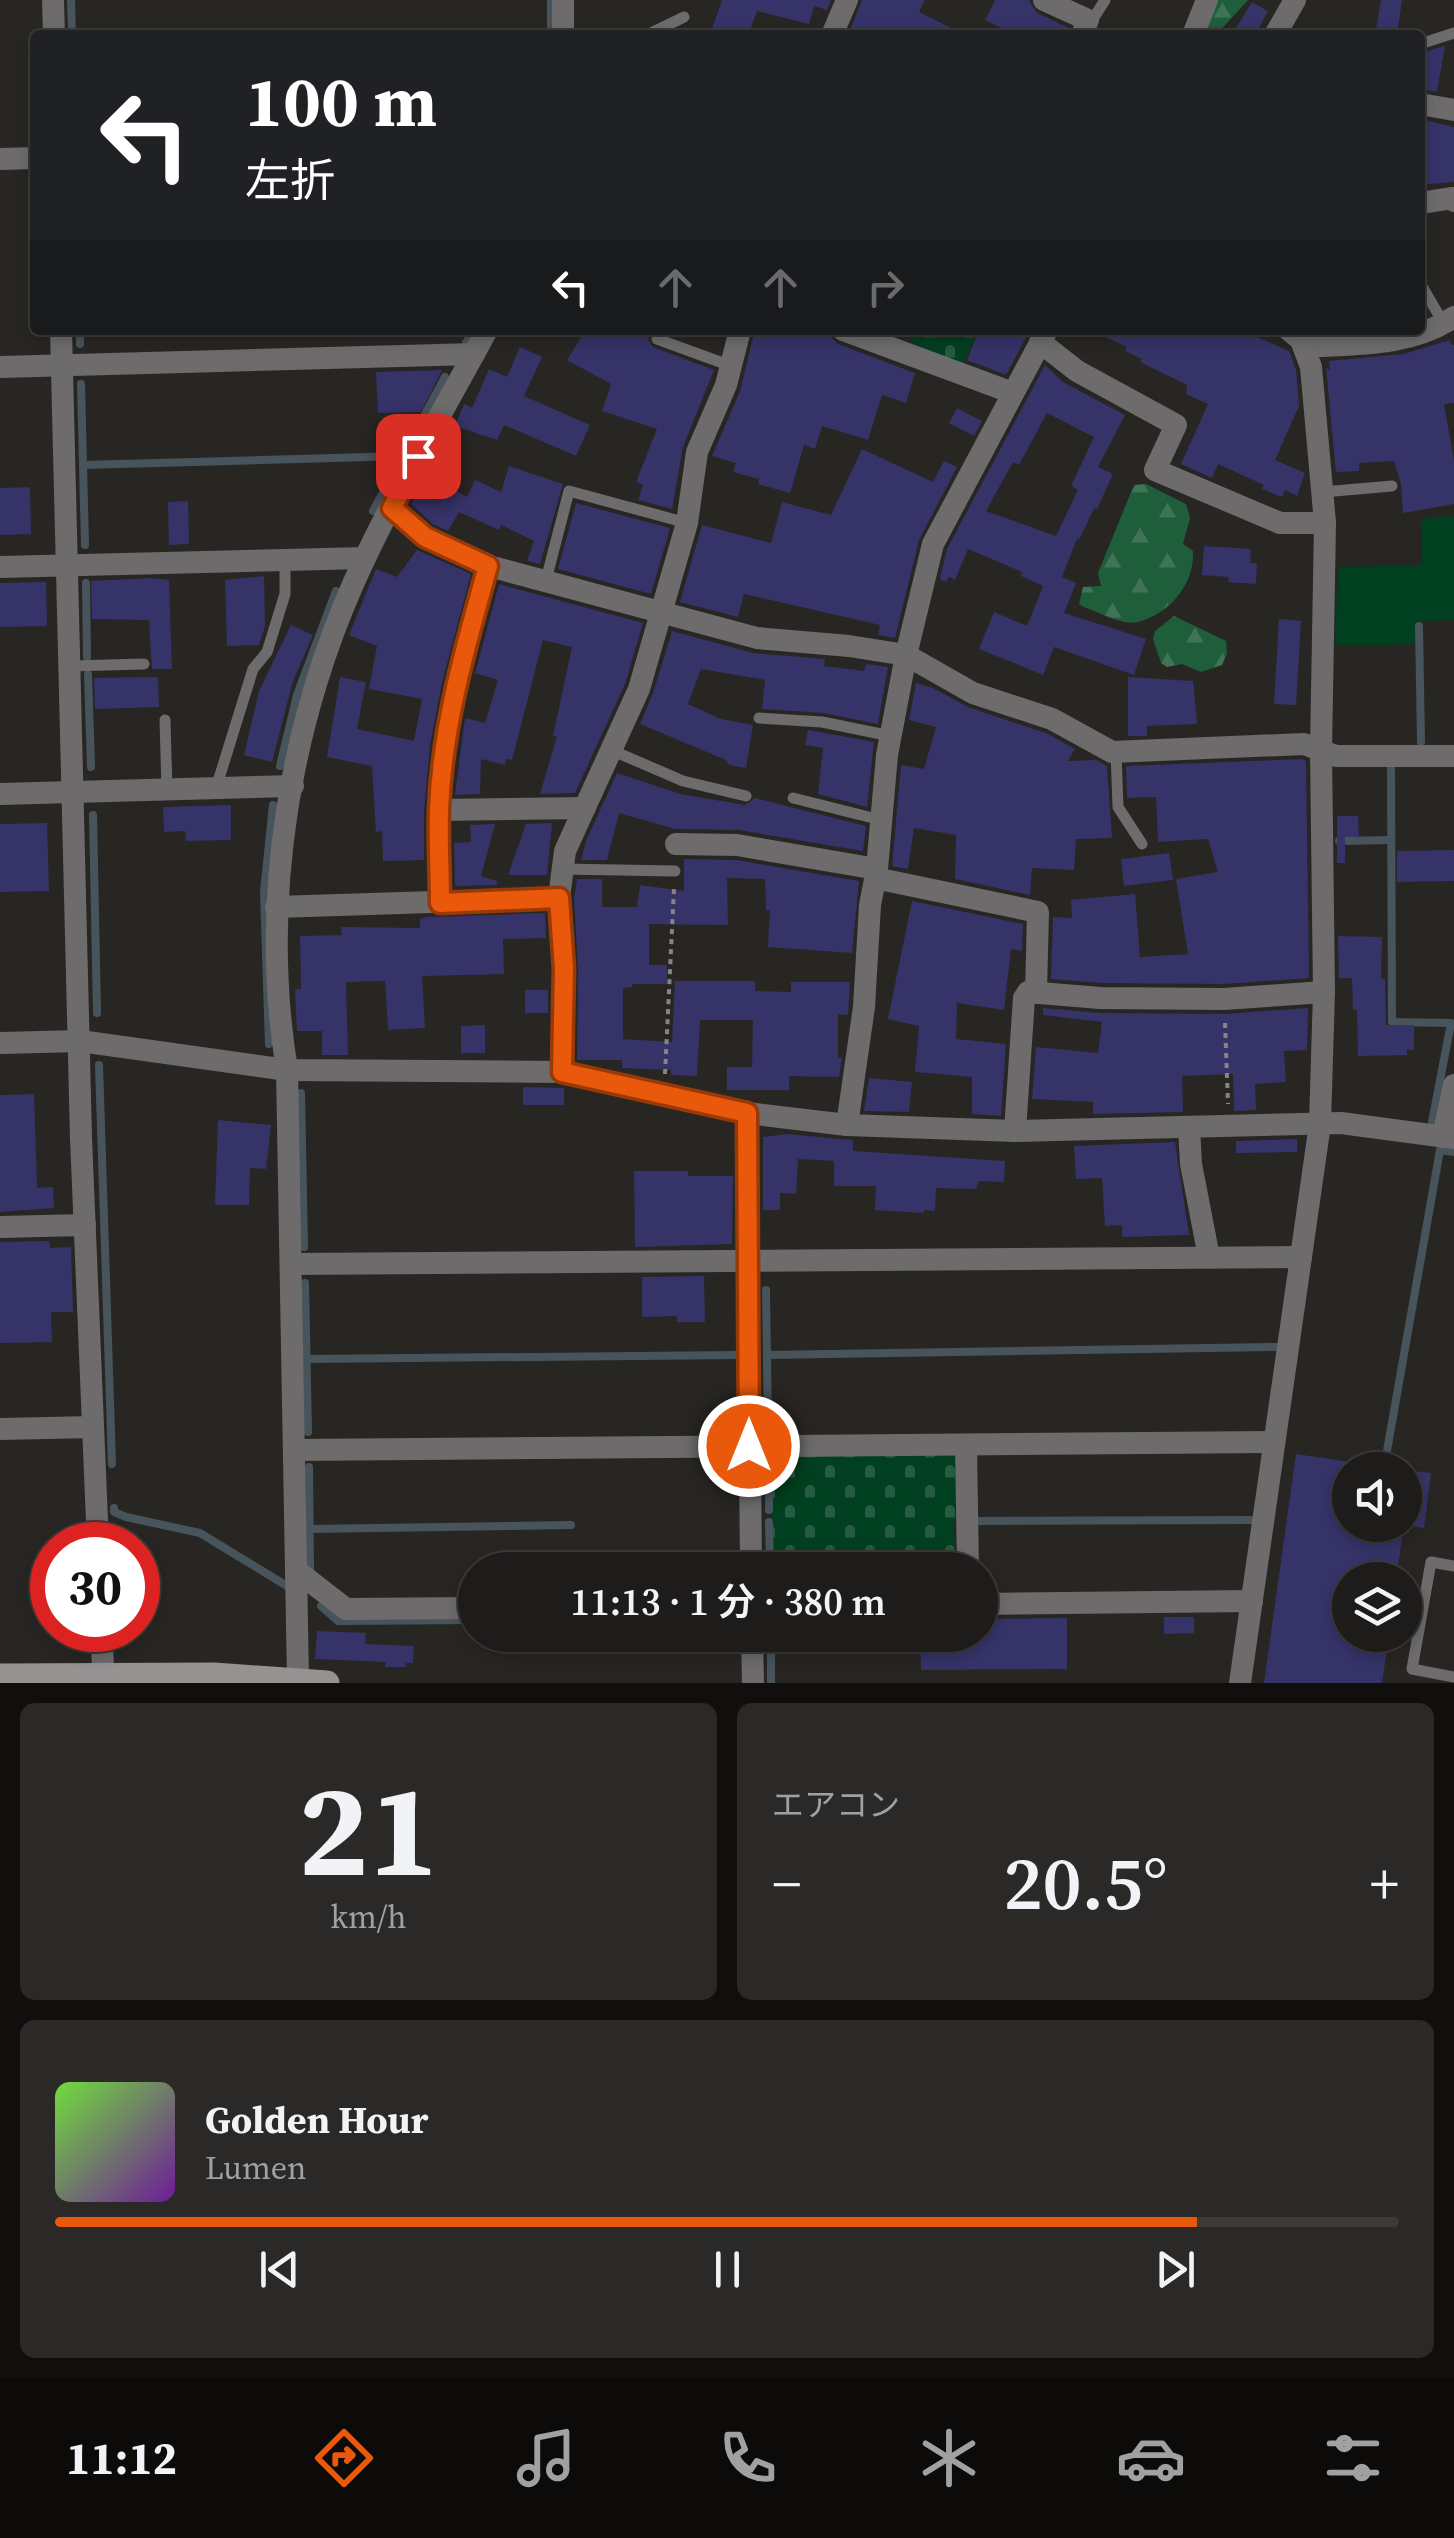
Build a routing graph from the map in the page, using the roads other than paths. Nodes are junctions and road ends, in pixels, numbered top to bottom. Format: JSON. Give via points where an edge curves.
{"nodes":[{"id":1,"x":53,"y":0,"type":"edge"},
{"id":2,"x":563,"y":0,"type":"edge"},
{"id":3,"x":847,"y":0,"type":"edge"},
{"id":4,"x":1044,"y":0,"type":"edge"},
{"id":5,"x":1105,"y":0,"type":"edge"},
{"id":6,"x":1207,"y":0,"type":"edge"},
{"id":7,"x":1295,"y":0,"type":"edge"},
{"id":8,"x":684,"y":16,"type":"dead end"},
{"id":9,"x":1090,"y":29,"type":"edge"},
{"id":10,"x":54,"y":30,"type":"edge"},
{"id":11,"x":564,"y":30,"type":"edge"},
{"id":12,"x":655,"y":30,"type":"edge"},
{"id":13,"x":834,"y":30,"type":"edge"},
{"id":14,"x":1196,"y":30,"type":"edge"},
{"id":15,"x":1278,"y":30,"type":"edge"},
{"id":16,"x":1454,"y":33,"type":"edge"},
{"id":17,"x":1425,"y":42,"type":"edge"},
{"id":18,"x":1425,"y":105,"type":"edge"},
{"id":19,"x":1454,"y":110,"type":"edge"},
{"id":20,"x":30,"y":158,"type":"edge"},
{"id":21,"x":0,"y":159,"type":"edge"},
{"id":22,"x":1454,"y":201,"type":"edge"},
{"id":23,"x":1425,"y":202,"type":"edge"},
{"id":24,"x":1425,"y":289,"type":"edge"},
{"id":25,"x":1449,"y":320,"type":"edge"},
{"id":26,"x":1425,"y":329,"type":"edge"},
{"id":27,"x":62,"y":335,"type":"edge"},
{"id":28,"x":484,"y":335,"type":"edge"},
{"id":29,"x":658,"y":335,"type":"edge"},
{"id":30,"x":739,"y":335,"type":"edge"},
{"id":31,"x":857,"y":335,"type":"edge"},
{"id":32,"x":1410,"y":335,"type":"edge"},
{"id":33,"x":1043,"y":336,"type":"edge"},
{"id":34,"x":1296,"y":338,"type":"edge"},
{"id":35,"x":474,"y":354,"type":"junction"},
{"id":36,"x":62,"y":365,"type":"junction"},
{"id":37,"x":731,"y":366,"type":"junction"},
{"id":38,"x":0,"y":367,"type":"edge"},
{"id":39,"x":1013,"y":392,"type":"junction"},
{"id":40,"x":1392,"y":486,"type":"dead end"},
{"id":41,"x":1323,"y":492,"type":"junction"},
{"id":42,"x":392,"y":508,"type":"junction"},
{"id":43,"x":686,"y":523,"type":"junction"},
{"id":44,"x":1326,"y":523,"type":"junction"},
{"id":45,"x":365,"y":558,"type":"junction"},
{"id":46,"x":285,"y":560,"type":"junction"},
{"id":47,"x":68,"y":565,"type":"junction"},
{"id":48,"x":488,"y":566,"type":"junction"},
{"id":49,"x":0,"y":567,"type":"edge"},
{"id":50,"x":546,"y":580,"type":"junction"},
{"id":51,"x":662,"y":610,"type":"junction"},
{"id":52,"x":906,"y":656,"type":"junction"},
{"id":53,"x":144,"y":664,"type":"dead end"},
{"id":54,"x":70,"y":666,"type":"junction"},
{"id":55,"x":759,"y":718,"type":"dead end"},
{"id":56,"x":165,"y":720,"type":"dead end"},
{"id":57,"x":891,"y":736,"type":"junction"},
{"id":58,"x":612,"y":750,"type":"junction"},
{"id":59,"x":1322,"y":750,"type":"junction"},
{"id":60,"x":1116,"y":752,"type":"junction"},
{"id":61,"x":1454,"y":756,"type":"edge"},
{"id":62,"x":293,"y":786,"type":"junction"},
{"id":63,"x":216,"y":788,"type":"junction"},
{"id":64,"x":166,"y":790,"type":"junction"},
{"id":65,"x":73,"y":792,"type":"junction"},
{"id":66,"x":0,"y":794,"type":"edge"},
{"id":67,"x":746,"y":796,"type":"dead end"},
{"id":68,"x":793,"y":798,"type":"dead end"},
{"id":69,"x":584,"y":808,"type":"junction"},
{"id":70,"x":439,"y":810,"type":"junction"},
{"id":71,"x":881,"y":820,"type":"junction"},
{"id":72,"x":676,"y":844,"type":"dead end"},
{"id":73,"x":1142,"y":844,"type":"dead end"},
{"id":74,"x":563,"y":869,"type":"junction"},
{"id":75,"x":675,"y":871,"type":"road end"},
{"id":76,"x":876,"y":873,"type":"junction"},
{"id":77,"x":559,"y":898,"type":"junction"},
{"id":78,"x":440,"y":903,"type":"junction"},
{"id":79,"x":276,"y":907,"type":"junction"},
{"id":80,"x":1324,"y":992,"type":"junction"},
{"id":81,"x":1036,"y":993,"type":"junction"},
{"id":82,"x":80,"y":1041,"type":"junction"},
{"id":83,"x":0,"y":1043,"type":"edge"},
{"id":84,"x":287,"y":1070,"type":"junction"},
{"id":85,"x":562,"y":1072,"type":"junction"},
{"id":86,"x":1454,"y":1085,"type":"edge"},
{"id":87,"x":747,"y":1113,"type":"junction"},
{"id":88,"x":1320,"y":1124,"type":"junction"},
{"id":89,"x":847,"y":1125,"type":"junction"},
{"id":90,"x":1188,"y":1127,"type":"junction"},
{"id":91,"x":1015,"y":1131,"type":"junction"},
{"id":92,"x":1449,"y":1138,"type":"edge"},
{"id":93,"x":85,"y":1225,"type":"junction"},
{"id":94,"x":0,"y":1228,"type":"edge"},
{"id":95,"x":1209,"y":1257,"type":"junction"},
{"id":96,"x":1301,"y":1257,"type":"junction"},
{"id":97,"x":748,"y":1261,"type":"junction"},
{"id":98,"x":291,"y":1264,"type":"junction"},
{"id":99,"x":93,"y":1427,"type":"junction"},
{"id":100,"x":0,"y":1429,"type":"edge"},
{"id":101,"x":1274,"y":1442,"type":"junction"},
{"id":102,"x":966,"y":1444,"type":"junction"},
{"id":103,"x":749,"y":1446,"type":"junction"},
{"id":104,"x":294,"y":1450,"type":"junction"},
{"id":105,"x":97,"y":1522,"type":"edge"},
{"id":106,"x":751,"y":1552,"type":"edge"},
{"id":107,"x":968,"y":1552,"type":"edge"},
{"id":108,"x":1454,"y":1566,"type":"edge"},
{"id":109,"x":297,"y":1570,"type":"junction"},
{"id":110,"x":1252,"y":1601,"type":"junction"},
{"id":111,"x":998,"y":1604,"type":"edge"},
{"id":112,"x":458,"y":1608,"type":"edge"},
{"id":113,"x":102,"y":1652,"type":"edge"},
{"id":114,"x":752,"y":1652,"type":"edge"},
{"id":115,"x":0,"y":1676,"type":"edge"},
{"id":116,"x":1454,"y":1676,"type":"edge"},
{"id":117,"x":103,"y":1678,"type":"edge"},
{"id":118,"x":298,"y":1680,"type":"junction"},
{"id":119,"x":327,"y":1683,"type":"edge"},
{"id":120,"x":752,"y":1683,"type":"edge"},
{"id":121,"x":1240,"y":1683,"type":"edge"}],
"edges":[{"from":1,"to":10,"type":"street"},
{"from":2,"to":11,"type":"street"},
{"from":3,"to":13,"type":"street"},
{"from":4,"to":9,"type":"street"},
{"from":5,"to":9,"type":"lane"},
{"from":6,"to":14,"type":"street"},
{"from":7,"to":15,"type":"street"},
{"from":8,"to":12,"type":"lane"},
{"from":16,"to":17,"type":"lane"},
{"from":18,"to":19,"type":"street"},
{"from":20,"to":21,"type":"street"},
{"from":22,"to":23,"type":"street"},
{"from":24,"to":25,"type":"lane"},
{"from":25,"to":26,"type":"street"},
{"from":27,"to":36,"type":"street"},
{"from":28,"to":35,"type":"street"},
{"from":29,"to":37,"type":"lane"},
{"from":30,"to":37,"type":"street"},
{"from":31,"to":39,"type":"street"},
{"from":32,"to":34,"type":"street","via":[[1392,342]]},
{"from":33,"to":39,"type":"street"},
{"from":33,"to":44,"type":"street","via":[[1077,371],[1176,425],[1155,470],[1280,523]]},
{"from":34,"to":41,"type":"street","via":[[1311,367]]},
{"from":35,"to":36,"type":"street"},
{"from":35,"to":42,"type":"street"},
{"from":36,"to":38,"type":"street"},
{"from":36,"to":47,"type":"street"},
{"from":37,"to":43,"type":"street","via":[[697,452]]},
{"from":39,"to":52,"type":"street","via":[[933,544]]},
{"from":40,"to":41,"type":"lane"},
{"from":41,"to":44,"type":"street"},
{"from":42,"to":45,"type":"street"},
{"from":42,"to":48,"type":"street","via":[[425,537]]},
{"from":43,"to":50,"type":"lane","via":[[570,491]]},
{"from":43,"to":51,"type":"street"},
{"from":44,"to":59,"type":"street"},
{"from":45,"to":46,"type":"street"},
{"from":45,"to":62,"type":"street","via":[[318,681]]},
{"from":46,"to":47,"type":"street"},
{"from":46,"to":63,"type":"lane","via":[[285,594],[267,652],[253,669]]},
{"from":47,"to":49,"type":"street"},
{"from":47,"to":54,"type":"street"},
{"from":48,"to":50,"type":"street"},
{"from":48,"to":70,"type":"street","via":[[462,660]]},
{"from":50,"to":51,"type":"street"},
{"from":51,"to":52,"type":"street","via":[[757,638]]},
{"from":51,"to":58,"type":"street"},
{"from":52,"to":57,"type":"street"},
{"from":52,"to":60,"type":"street","via":[[973,693],[1052,720]]},
{"from":53,"to":54,"type":"lane"},
{"from":54,"to":65,"type":"street"},
{"from":55,"to":57,"type":"lane"},
{"from":56,"to":64,"type":"lane"},
{"from":57,"to":71,"type":"street"},
{"from":58,"to":67,"type":"lane","via":[[683,781]]},
{"from":58,"to":69,"type":"street"},
{"from":59,"to":60,"type":"street","via":[[1304,744]]},
{"from":59,"to":61,"type":"street","via":[[1336,756]]},
{"from":59,"to":80,"type":"street"},
{"from":60,"to":73,"type":"lane","via":[[1118,807]]},
{"from":62,"to":63,"type":"street"},
{"from":62,"to":79,"type":"street"},
{"from":63,"to":64,"type":"street"},
{"from":64,"to":65,"type":"street"},
{"from":65,"to":66,"type":"street"},
{"from":65,"to":82,"type":"street"},
{"from":68,"to":71,"type":"lane"},
{"from":69,"to":70,"type":"street"},
{"from":69,"to":74,"type":"street"},
{"from":70,"to":78,"type":"street"},
{"from":71,"to":76,"type":"street"},
{"from":72,"to":76,"type":"street","via":[[737,845]]},
{"from":74,"to":75,"type":"lane"},
{"from":74,"to":77,"type":"street"},
{"from":76,"to":81,"type":"street","via":[[1038,912]]},
{"from":76,"to":89,"type":"street"},
{"from":77,"to":78,"type":"street"},
{"from":77,"to":85,"type":"street"},
{"from":78,"to":79,"type":"street"},
{"from":79,"to":84,"type":"street"},
{"from":80,"to":81,"type":"street","via":[[1224,999]]},
{"from":80,"to":88,"type":"street"},
{"from":81,"to":91,"type":"street","via":[[1024,998]]},
{"from":82,"to":83,"type":"street"},
{"from":82,"to":84,"type":"street"},
{"from":82,"to":93,"type":"street"},
{"from":84,"to":85,"type":"street"},
{"from":84,"to":98,"type":"street"},
{"from":85,"to":87,"type":"street"},
{"from":86,"to":92,"type":"street"},
{"from":87,"to":89,"type":"street"},
{"from":87,"to":97,"type":"street"},
{"from":88,"to":90,"type":"street"},
{"from":88,"to":92,"type":"street"},
{"from":88,"to":96,"type":"street"},
{"from":89,"to":91,"type":"street"},
{"from":90,"to":91,"type":"street"},
{"from":90,"to":95,"type":"street"},
{"from":93,"to":94,"type":"street"},
{"from":93,"to":99,"type":"street"},
{"from":95,"to":96,"type":"street"},
{"from":95,"to":97,"type":"street"},
{"from":96,"to":101,"type":"street"},
{"from":97,"to":98,"type":"street"},
{"from":97,"to":103,"type":"street"},
{"from":98,"to":104,"type":"street"},
{"from":99,"to":100,"type":"street"},
{"from":99,"to":105,"type":"street"},
{"from":101,"to":102,"type":"street"},
{"from":101,"to":110,"type":"street"},
{"from":102,"to":103,"type":"street"},
{"from":102,"to":107,"type":"street"},
{"from":103,"to":104,"type":"street"},
{"from":103,"to":106,"type":"street"},
{"from":104,"to":109,"type":"street"},
{"from":108,"to":116,"type":"lane","via":[[1431,1562],[1412,1669]]},
{"from":109,"to":112,"type":"street","via":[[346,1609]]},
{"from":109,"to":118,"type":"street"},
{"from":110,"to":111,"type":"street"},
{"from":110,"to":121,"type":"street"},
{"from":113,"to":117,"type":"street"},
{"from":114,"to":120,"type":"street"},
{"from":115,"to":117,"type":"street"},
{"from":117,"to":118,"type":"street","via":[[214,1674]]},
{"from":118,"to":119,"type":"street"}]}
